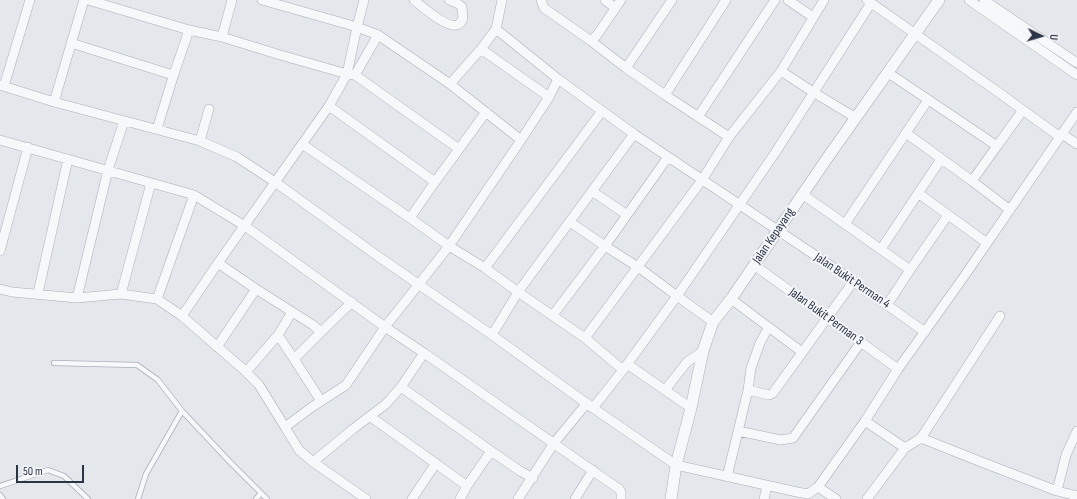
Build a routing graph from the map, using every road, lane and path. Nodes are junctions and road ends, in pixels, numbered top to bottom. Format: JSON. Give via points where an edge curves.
{"nodes":[{"id":1,"x":30,"y":0,"type":"edge"},
{"id":2,"x":84,"y":0,"type":"edge"},
{"id":3,"x":88,"y":0,"type":"edge"},
{"id":4,"x":232,"y":0,"type":"edge"},
{"id":5,"x":262,"y":0,"type":"edge"},
{"id":6,"x":364,"y":0,"type":"edge"},
{"id":7,"x":414,"y":0,"type":"edge"},
{"id":8,"x":449,"y":0,"type":"edge"},
{"id":9,"x":502,"y":0,"type":"edge"},
{"id":10,"x":540,"y":0,"type":"edge"},
{"id":11,"x":605,"y":0,"type":"edge"},
{"id":12,"x":621,"y":0,"type":"edge"},
{"id":13,"x":672,"y":0,"type":"edge"},
{"id":14,"x":726,"y":0,"type":"edge"},
{"id":15,"x":774,"y":0,"type":"edge"},
{"id":16,"x":788,"y":0,"type":"edge"},
{"id":17,"x":824,"y":0,"type":"edge"},
{"id":18,"x":939,"y":0,"type":"edge"},
{"id":19,"x":969,"y":0,"type":"edge"},
{"id":20,"x":984,"y":0,"type":"edge"},
{"id":21,"x":869,"y":2,"type":"edge"},
{"id":22,"x":615,"y":8,"type":"junction"},
{"id":23,"x":813,"y":17,"type":"junction"},
{"id":24,"x":357,"y":26,"type":"junction"},
{"id":25,"x":496,"y":29,"type":"junction"},
{"id":26,"x":189,"y":30,"type":"junction"},
{"id":27,"x":915,"y":34,"type":"junction"},
{"id":28,"x":378,"y":35,"type":"junction"},
{"id":29,"x":222,"y":37,"type":"junction"},
{"id":30,"x":591,"y":41,"type":"junction"},
{"id":31,"x":71,"y":43,"type":"junction"},
{"id":32,"x":481,"y":49,"type":"junction"},
{"id":33,"x":1077,"y":62,"type":"edge"},
{"id":34,"x":626,"y":68,"type":"junction"},
{"id":35,"x":781,"y":71,"type":"junction"},
{"id":36,"x":887,"y":72,"type":"junction"},
{"id":37,"x":351,"y":74,"type":"junction"},
{"id":38,"x":173,"y":75,"type":"junction"},
{"id":39,"x":1077,"y":75,"type":"edge"},
{"id":40,"x":558,"y":80,"type":"junction"},
{"id":41,"x":450,"y":84,"type":"junction"},
{"id":42,"x":2,"y":85,"type":"edge"},
{"id":43,"x":813,"y":92,"type":"junction"},
{"id":44,"x":665,"y":95,"type":"junction"},
{"id":45,"x":549,"y":97,"type":"junction"},
{"id":46,"x":928,"y":100,"type":"junction"},
{"id":47,"x":54,"y":102,"type":"junction"},
{"id":48,"x":329,"y":106,"type":"junction"},
{"id":49,"x":209,"y":109,"type":"dead end"},
{"id":50,"x":1023,"y":110,"type":"junction"},
{"id":51,"x":602,"y":111,"type":"junction"},
{"id":52,"x":486,"y":112,"type":"junction"},
{"id":53,"x":1077,"y":112,"type":"edge"},
{"id":54,"x":698,"y":117,"type":"junction"},
{"id":55,"x":856,"y":118,"type":"junction"},
{"id":56,"x":124,"y":120,"type":"junction"},
{"id":57,"x":157,"y":129,"type":"junction"},
{"id":58,"x":634,"y":134,"type":"junction"},
{"id":59,"x":906,"y":134,"type":"junction"},
{"id":60,"x":1061,"y":135,"type":"junction"},
{"id":61,"x":729,"y":137,"type":"junction"},
{"id":62,"x":0,"y":140,"type":"edge"},
{"id":63,"x":521,"y":140,"type":"junction"},
{"id":64,"x":200,"y":141,"type":"junction"},
{"id":65,"x":302,"y":144,"type":"junction"},
{"id":66,"x":1077,"y":144,"type":"edge"},
{"id":67,"x":997,"y":146,"type":"junction"},
{"id":68,"x":28,"y":148,"type":"junction"},
{"id":69,"x":459,"y":149,"type":"junction"},
{"id":70,"x":668,"y":157,"type":"junction"},
{"id":71,"x":68,"y":159,"type":"junction"},
{"id":72,"x":941,"y":159,"type":"junction"},
{"id":73,"x":108,"y":170,"type":"junction"},
{"id":74,"x":702,"y":180,"type":"junction"},
{"id":75,"x":972,"y":181,"type":"junction"},
{"id":76,"x":275,"y":182,"type":"junction"},
{"id":77,"x":435,"y":182,"type":"junction"},
{"id":78,"x":151,"y":183,"type":"junction"},
{"id":79,"x":592,"y":191,"type":"junction"},
{"id":80,"x":918,"y":193,"type":"junction"},
{"id":81,"x":802,"y":194,"type":"junction"},
{"id":82,"x":194,"y":195,"type":"junction"},
{"id":83,"x":739,"y":205,"type":"junction"},
{"id":84,"x":1010,"y":210,"type":"junction"},
{"id":85,"x":627,"y":215,"type":"junction"},
{"id":86,"x":948,"y":215,"type":"junction"},
{"id":87,"x":410,"y":218,"type":"junction"},
{"id":88,"x":570,"y":222,"type":"junction"},
{"id":89,"x":845,"y":224,"type":"junction"},
{"id":90,"x":245,"y":226,"type":"junction"},
{"id":91,"x":778,"y":231,"type":"junction"},
{"id":92,"x":987,"y":243,"type":"junction"},
{"id":93,"x":449,"y":246,"type":"junction"},
{"id":94,"x":605,"y":246,"type":"junction"},
{"id":95,"x":881,"y":249,"type":"junction"},
{"id":96,"x":0,"y":251,"type":"edge"},
{"id":97,"x":218,"y":263,"type":"junction"},
{"id":98,"x":754,"y":265,"type":"junction"},
{"id":99,"x":638,"y":267,"type":"junction"},
{"id":100,"x":485,"y":268,"type":"junction"},
{"id":101,"x":910,"y":270,"type":"junction"},
{"id":102,"x":853,"y":282,"type":"junction"},
{"id":103,"x":418,"y":283,"type":"junction"},
{"id":104,"x":0,"y":289,"type":"edge"},
{"id":105,"x":256,"y":289,"type":"junction"},
{"id":106,"x":518,"y":292,"type":"junction"},
{"id":107,"x":38,"y":294,"type":"junction"},
{"id":108,"x":121,"y":294,"type":"junction"},
{"id":109,"x":677,"y":296,"type":"junction"},
{"id":110,"x":77,"y":298,"type":"junction"},
{"id":111,"x":157,"y":299,"type":"junction"},
{"id":112,"x":731,"y":299,"type":"junction"},
{"id":113,"x":352,"y":302,"type":"junction"},
{"id":114,"x":887,"y":305,"type":"junction"},
{"id":115,"x":292,"y":312,"type":"junction"},
{"id":116,"x":553,"y":315,"type":"junction"},
{"id":117,"x":182,"y":316,"type":"junction"},
{"id":118,"x":1000,"y":316,"type":"dead end"},
{"id":119,"x":828,"y":317,"type":"junction"},
{"id":120,"x":714,"y":322,"type":"junction"},
{"id":121,"x":385,"y":327,"type":"junction"},
{"id":122,"x":768,"y":328,"type":"junction"},
{"id":123,"x":321,"y":332,"type":"junction"},
{"id":124,"x":925,"y":332,"type":"junction"},
{"id":125,"x":278,"y":335,"type":"junction"},
{"id":126,"x":492,"y":335,"type":"junction"},
{"id":127,"x":586,"y":338,"type":"junction"},
{"id":128,"x":861,"y":342,"type":"junction"},
{"id":129,"x":217,"y":347,"type":"junction"},
{"id":130,"x":702,"y":351,"type":"junction"},
{"id":131,"x":802,"y":352,"type":"junction"},
{"id":132,"x":424,"y":353,"type":"junction"},
{"id":133,"x":294,"y":359,"type":"junction"},
{"id":134,"x":54,"y":363,"type":"dead end"},
{"id":135,"x":625,"y":367,"type":"junction"},
{"id":136,"x":898,"y":369,"type":"junction"},
{"id":137,"x":246,"y":372,"type":"junction"},
{"id":138,"x":401,"y":387,"type":"junction"},
{"id":139,"x":665,"y":390,"type":"junction"},
{"id":140,"x":748,"y":390,"type":"junction"},
{"id":141,"x":321,"y":401,"type":"junction"},
{"id":142,"x":590,"y":406,"type":"junction"},
{"id":143,"x":691,"y":408,"type":"junction"},
{"id":144,"x":182,"y":411,"type":"junction"},
{"id":145,"x":371,"y":417,"type":"junction"},
{"id":146,"x":865,"y":421,"type":"junction"},
{"id":147,"x":285,"y":427,"type":"junction"},
{"id":148,"x":738,"y":431,"type":"junction"},
{"id":149,"x":1077,"y":431,"type":"edge"},
{"id":150,"x":921,"y":438,"type":"junction"},
{"id":151,"x":554,"y":443,"type":"junction"},
{"id":152,"x":905,"y":448,"type":"junction"},
{"id":153,"x":491,"y":451,"type":"junction"},
{"id":154,"x":313,"y":462,"type":"junction"},
{"id":155,"x":436,"y":463,"type":"junction"},
{"id":156,"x":676,"y":465,"type":"junction"},
{"id":157,"x":593,"y":470,"type":"junction"},
{"id":158,"x":727,"y":477,"type":"junction"},
{"id":159,"x":533,"y":478,"type":"junction"},
{"id":160,"x":0,"y":486,"type":"edge"},
{"id":161,"x":467,"y":486,"type":"junction"},
{"id":162,"x":767,"y":486,"type":"junction"},
{"id":163,"x":818,"y":487,"type":"junction"},
{"id":164,"x":1057,"y":491,"type":"junction"},
{"id":165,"x":261,"y":493,"type":"junction"},
{"id":166,"x":0,"y":495,"type":"edge"},
{"id":167,"x":808,"y":496,"type":"edge"},
{"id":168,"x":1077,"y":496,"type":"edge"},
{"id":169,"x":3,"y":499,"type":"edge"},
{"id":170,"x":88,"y":499,"type":"edge"},
{"id":171,"x":138,"y":499,"type":"edge"},
{"id":172,"x":256,"y":499,"type":"edge"},
{"id":173,"x":267,"y":499,"type":"edge"},
{"id":174,"x":366,"y":499,"type":"edge"},
{"id":175,"x":412,"y":499,"type":"edge"},
{"id":176,"x":460,"y":499,"type":"edge"},
{"id":177,"x":518,"y":499,"type":"edge"},
{"id":178,"x":575,"y":499,"type":"edge"},
{"id":179,"x":620,"y":499,"type":"edge"},
{"id":180,"x":671,"y":499,"type":"edge"},
{"id":181,"x":764,"y":499,"type":"edge"},
{"id":182,"x":836,"y":499,"type":"edge"},
{"id":183,"x":867,"y":499,"type":"edge"}],
"edges":[{"from":1,"to":42,"type":"street"},
{"from":2,"to":31,"type":"street"},
{"from":3,"to":26,"type":"street"},
{"from":4,"to":29,"type":"street"},
{"from":5,"to":24,"type":"street"},
{"from":6,"to":24,"type":"street"},
{"from":7,"to":8,"type":"street","via":[[452,26],[456,26],[463,18],[462,7]]},
{"from":9,"to":25,"type":"street"},
{"from":10,"to":30,"type":"street","via":[[544,8]]},
{"from":11,"to":22,"type":"street"},
{"from":12,"to":22,"type":"street"},
{"from":13,"to":34,"type":"street"},
{"from":14,"to":44,"type":"street"},
{"from":15,"to":54,"type":"street"},
{"from":16,"to":23,"type":"street"},
{"from":17,"to":23,"type":"street"},
{"from":18,"to":27,"type":"street","name":"Jalan Kepayang"},
{"from":19,"to":39,"type":"street"},
{"from":20,"to":33,"type":"street"},
{"from":21,"to":27,"type":"street"},
{"from":21,"to":43,"type":"street"},
{"from":22,"to":30,"type":"street"},
{"from":23,"to":35,"type":"street"},
{"from":24,"to":28,"type":"street"},
{"from":24,"to":37,"type":"street"},
{"from":25,"to":32,"type":"street"},
{"from":25,"to":40,"type":"street","name":"Jalan Bukit Perman 4"},
{"from":26,"to":29,"type":"street"},
{"from":26,"to":38,"type":"street"},
{"from":27,"to":36,"type":"street","name":"Jalan Kepayang"},
{"from":27,"to":50,"type":"street"},
{"from":28,"to":37,"type":"street"},
{"from":28,"to":41,"type":"street"},
{"from":29,"to":37,"type":"street"},
{"from":30,"to":34,"type":"street"},
{"from":31,"to":38,"type":"street"},
{"from":31,"to":47,"type":"street"},
{"from":32,"to":41,"type":"street"},
{"from":32,"to":45,"type":"street"},
{"from":34,"to":44,"type":"street"},
{"from":35,"to":43,"type":"street"},
{"from":35,"to":61,"type":"street"},
{"from":36,"to":46,"type":"street"},
{"from":36,"to":55,"type":"street","name":"Jalan Kepayang"},
{"from":37,"to":48,"type":"street"},
{"from":37,"to":69,"type":"street"},
{"from":38,"to":57,"type":"street"},
{"from":40,"to":45,"type":"street"},
{"from":40,"to":51,"type":"street","name":"Jalan Bukit Perman 4"},
{"from":41,"to":52,"type":"street"},
{"from":42,"to":47,"type":"street"},
{"from":43,"to":55,"type":"street"},
{"from":43,"to":83,"type":"street"},
{"from":44,"to":54,"type":"street"},
{"from":45,"to":63,"type":"street"},
{"from":46,"to":59,"type":"street"},
{"from":46,"to":67,"type":"street"},
{"from":47,"to":56,"type":"street"},
{"from":48,"to":65,"type":"street"},
{"from":48,"to":77,"type":"street"},
{"from":49,"to":64,"type":"street"},
{"from":50,"to":60,"type":"street"},
{"from":50,"to":67,"type":"street"},
{"from":51,"to":58,"type":"street","name":"Jalan Bukit Perman 4"},
{"from":51,"to":100,"type":"street"},
{"from":52,"to":63,"type":"street"},
{"from":52,"to":69,"type":"street"},
{"from":53,"to":60,"type":"street"},
{"from":54,"to":61,"type":"street"},
{"from":55,"to":81,"type":"street","name":"Jalan Kepayang"},
{"from":56,"to":57,"type":"street"},
{"from":56,"to":73,"type":"street"},
{"from":57,"to":64,"type":"street"},
{"from":58,"to":70,"type":"street","name":"Jalan Bukit Perman 4"},
{"from":58,"to":79,"type":"street"},
{"from":59,"to":72,"type":"street"},
{"from":59,"to":89,"type":"street"},
{"from":60,"to":66,"type":"street"},
{"from":60,"to":84,"type":"street"},
{"from":61,"to":74,"type":"street"},
{"from":62,"to":68,"type":"street"},
{"from":63,"to":93,"type":"street"},
{"from":64,"to":76,"type":"street","via":[[237,157]]},
{"from":65,"to":76,"type":"street"},
{"from":65,"to":87,"type":"street"},
{"from":67,"to":75,"type":"street"},
{"from":68,"to":71,"type":"street"},
{"from":68,"to":96,"type":"street"},
{"from":69,"to":77,"type":"street"},
{"from":70,"to":74,"type":"street","name":"Jalan Bukit Perman 4"},
{"from":70,"to":85,"type":"street"},
{"from":71,"to":73,"type":"street"},
{"from":71,"to":107,"type":"street"},
{"from":72,"to":75,"type":"street"},
{"from":72,"to":80,"type":"street"},
{"from":73,"to":78,"type":"street"},
{"from":73,"to":110,"type":"street"},
{"from":74,"to":83,"type":"street","name":"Jalan Bukit Perman 4"},
{"from":74,"to":99,"type":"street"},
{"from":75,"to":84,"type":"street"},
{"from":76,"to":90,"type":"street"},
{"from":76,"to":103,"type":"street"},
{"from":77,"to":87,"type":"street"},
{"from":78,"to":82,"type":"street"},
{"from":78,"to":108,"type":"street"},
{"from":79,"to":85,"type":"street"},
{"from":79,"to":88,"type":"street"},
{"from":80,"to":86,"type":"street"},
{"from":80,"to":95,"type":"street"},
{"from":81,"to":89,"type":"street"},
{"from":81,"to":91,"type":"street","name":"Jalan Kepayang"},
{"from":82,"to":90,"type":"street"},
{"from":82,"to":111,"type":"street"},
{"from":83,"to":91,"type":"street","name":"Jalan Bukit Perman 4"},
{"from":83,"to":109,"type":"street"},
{"from":84,"to":92,"type":"street"},
{"from":85,"to":94,"type":"street"},
{"from":86,"to":92,"type":"street"},
{"from":86,"to":101,"type":"street"},
{"from":87,"to":93,"type":"street"},
{"from":88,"to":94,"type":"street"},
{"from":88,"to":106,"type":"street"},
{"from":89,"to":95,"type":"street"},
{"from":90,"to":97,"type":"street"},
{"from":90,"to":113,"type":"street"},
{"from":91,"to":98,"type":"street","name":"Jalan Kepayang"},
{"from":91,"to":102,"type":"street","name":"Jalan Bukit Perman 4"},
{"from":92,"to":124,"type":"street"},
{"from":93,"to":100,"type":"street"},
{"from":93,"to":103,"type":"street"},
{"from":94,"to":99,"type":"street"},
{"from":94,"to":116,"type":"street"},
{"from":95,"to":101,"type":"street"},
{"from":97,"to":105,"type":"street"},
{"from":97,"to":117,"type":"street"},
{"from":98,"to":112,"type":"street","name":"Jalan Kepayang"},
{"from":98,"to":119,"type":"street","name":"Jalan Bukit Perman 3"},
{"from":99,"to":109,"type":"street"},
{"from":99,"to":127,"type":"street"},
{"from":100,"to":106,"type":"street"},
{"from":101,"to":114,"type":"street"},
{"from":102,"to":114,"type":"street","name":"Jalan Bukit Perman 4"},
{"from":102,"to":119,"type":"street"},
{"from":103,"to":121,"type":"street"},
{"from":103,"to":126,"type":"street"},
{"from":104,"to":107,"type":"street"},
{"from":105,"to":115,"type":"street"},
{"from":105,"to":129,"type":"street"},
{"from":106,"to":116,"type":"street"},
{"from":106,"to":126,"type":"street"},
{"from":107,"to":110,"type":"street"},
{"from":108,"to":110,"type":"street"},
{"from":108,"to":111,"type":"street"},
{"from":109,"to":120,"type":"street"},
{"from":109,"to":135,"type":"street"},
{"from":111,"to":117,"type":"street"},
{"from":112,"to":120,"type":"street","name":"Jalan Kepayang"},
{"from":112,"to":122,"type":"street"},
{"from":113,"to":121,"type":"street"},
{"from":113,"to":123,"type":"street"},
{"from":114,"to":124,"type":"street","name":"Jalan Bukit Perman 4"},
{"from":115,"to":123,"type":"street"},
{"from":115,"to":125,"type":"street"},
{"from":116,"to":127,"type":"street"},
{"from":117,"to":129,"type":"street"},
{"from":118,"to":150,"type":"street"},
{"from":119,"to":128,"type":"street","name":"Jalan Bukit Perman 3"},
{"from":119,"to":131,"type":"street"},
{"from":120,"to":130,"type":"street","name":"Jalan Kepayang"},
{"from":121,"to":132,"type":"street"},
{"from":121,"to":141,"type":"street","via":[[346,385]]},
{"from":122,"to":131,"type":"street"},
{"from":122,"to":140,"type":"street","via":[[760,343]]},
{"from":123,"to":133,"type":"street"},
{"from":124,"to":136,"type":"street"},
{"from":125,"to":133,"type":"street"},
{"from":125,"to":137,"type":"street"},
{"from":126,"to":142,"type":"street"},
{"from":127,"to":135,"type":"street"},
{"from":128,"to":136,"type":"street","name":"Jalan Bukit Perman 3"},
{"from":128,"to":148,"type":"street","via":[[793,438],[781,440]]},
{"from":129,"to":137,"type":"street"},
{"from":130,"to":139,"type":"street","via":[[687,362]]},
{"from":130,"to":143,"type":"street","name":"Jalan Kepayang"},
{"from":131,"to":140,"type":"street","via":[[773,393],[769,395]]},
{"from":132,"to":138,"type":"street"},
{"from":132,"to":151,"type":"street"},
{"from":133,"to":141,"type":"street"},
{"from":134,"to":144,"type":"lane","via":[[137,365],[158,380]]},
{"from":135,"to":139,"type":"street"},
{"from":135,"to":142,"type":"street"},
{"from":136,"to":146,"type":"street"},
{"from":137,"to":147,"type":"street","via":[[258,385]]},
{"from":138,"to":145,"type":"street"},
{"from":138,"to":153,"type":"street"},
{"from":139,"to":143,"type":"street"},
{"from":140,"to":148,"type":"street"},
{"from":141,"to":147,"type":"street"},
{"from":142,"to":151,"type":"street"},
{"from":142,"to":156,"type":"street"},
{"from":143,"to":156,"type":"street","name":"Jalan Kepayang"},
{"from":144,"to":165,"type":"lane"},
{"from":144,"to":171,"type":"lane","via":[[146,474]]},
{"from":145,"to":154,"type":"street"},
{"from":145,"to":155,"type":"street"},
{"from":146,"to":152,"type":"street"},
{"from":146,"to":163,"type":"street"},
{"from":147,"to":154,"type":"street","via":[[299,450]]},
{"from":148,"to":158,"type":"street"},
{"from":149,"to":164,"type":"street","via":[[1066,455]]},
{"from":150,"to":152,"type":"street"},
{"from":150,"to":164,"type":"street"},
{"from":151,"to":157,"type":"street"},
{"from":151,"to":159,"type":"street"},
{"from":152,"to":183,"type":"street"},
{"from":153,"to":159,"type":"street"},
{"from":153,"to":161,"type":"street"},
{"from":154,"to":174,"type":"street"},
{"from":155,"to":161,"type":"street"},
{"from":155,"to":175,"type":"street"},
{"from":156,"to":158,"type":"street"},
{"from":156,"to":180,"type":"street","name":"Jalan Kepayang"},
{"from":157,"to":178,"type":"street"},
{"from":157,"to":179,"type":"street","via":[[619,489]]},
{"from":158,"to":162,"type":"street"},
{"from":159,"to":177,"type":"street"},
{"from":160,"to":170,"type":"lane","via":[[48,470],[64,476]]},
{"from":161,"to":176,"type":"street"},
{"from":162,"to":167,"type":"street"},
{"from":162,"to":181,"type":"street"},
{"from":163,"to":167,"type":"street"},
{"from":163,"to":182,"type":"street"},
{"from":164,"to":168,"type":"street"},
{"from":165,"to":172,"type":"lane"},
{"from":165,"to":173,"type":"lane"},
{"from":166,"to":169,"type":"lane"}]}
